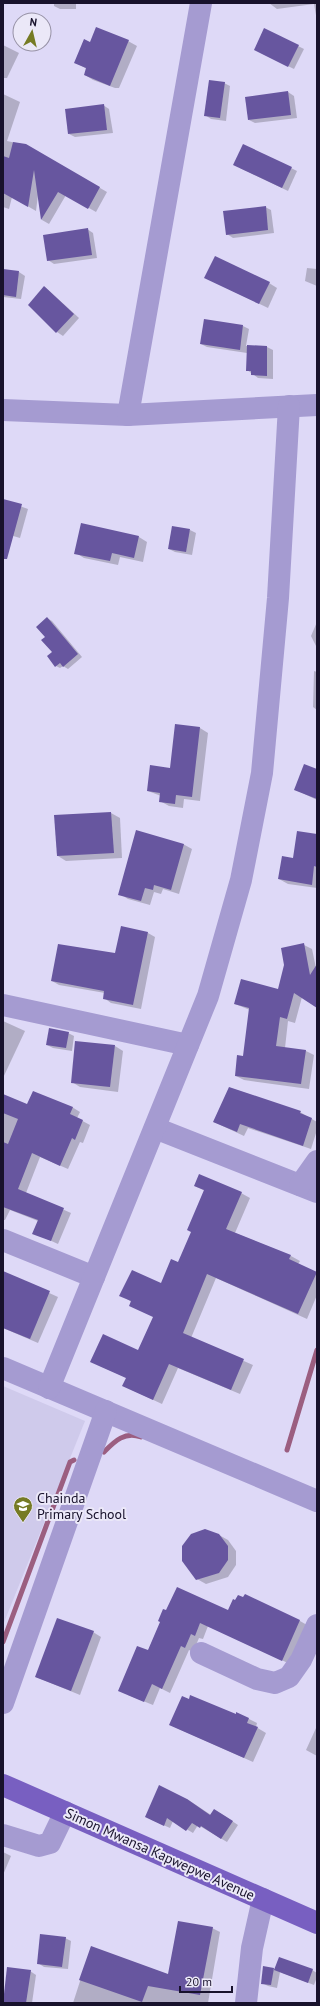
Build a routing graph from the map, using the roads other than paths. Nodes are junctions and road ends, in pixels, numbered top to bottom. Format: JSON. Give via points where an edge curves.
{"nodes":[{"id":1,"x":200,"y":3,"type":"edge"},
{"id":2,"x":317,"y":405,"type":"edge"},
{"id":3,"x":290,"y":406,"type":"junction"},
{"id":4,"x":3,"y":410,"type":"edge"},
{"id":5,"x":128,"y":415,"type":"junction"},
{"id":6,"x":3,"y":1005,"type":"edge"},
{"id":7,"x":188,"y":1045,"type":"junction"},
{"id":8,"x":155,"y":1128,"type":"junction"},
{"id":9,"x":317,"y":1161,"type":"edge"},
{"id":10,"x":309,"y":1188,"type":"edge"},
{"id":11,"x":3,"y":1240,"type":"edge"},
{"id":12,"x":94,"y":1277,"type":"junction"},
{"id":13,"x":3,"y":1368,"type":"edge"},
{"id":14,"x":49,"y":1388,"type":"junction"},
{"id":15,"x":106,"y":1411,"type":"junction"},
{"id":16,"x":317,"y":1501,"type":"edge"},
{"id":17,"x":317,"y":1625,"type":"edge"},
{"id":18,"x":201,"y":1653,"type":"dead end"},
{"id":19,"x":3,"y":1703,"type":"edge"},
{"id":20,"x":3,"y":1785,"type":"edge"},
{"id":21,"x":65,"y":1812,"type":"junction"},
{"id":22,"x":3,"y":1835,"type":"edge"},
{"id":23,"x":263,"y":1899,"type":"junction"},
{"id":24,"x":317,"y":1923,"type":"edge"},
{"id":25,"x":246,"y":2003,"type":"edge"}],
"edges":[{"from":1,"to":5,"type":"street"},
{"from":2,"to":3,"type":"street"},
{"from":3,"to":5,"type":"street"},
{"from":3,"to":7,"type":"street","via":[[278,598],[262,773],[241,880],[208,996]]},
{"from":4,"to":5,"type":"street"},
{"from":6,"to":7,"type":"street"},
{"from":7,"to":8,"type":"street"},
{"from":8,"to":10,"type":"street"},
{"from":8,"to":12,"type":"street"},
{"from":9,"to":10,"type":"street"},
{"from":11,"to":12,"type":"street"},
{"from":12,"to":14,"type":"street"},
{"from":13,"to":14,"type":"street"},
{"from":14,"to":15,"type":"street"},
{"from":15,"to":16,"type":"street"},
{"from":15,"to":19,"type":"street"},
{"from":17,"to":18,"type":"street","via":[[301,1660],[289,1677],[275,1683],[257,1679]]},
{"from":20,"to":21,"type":"main road","name":"Simon Mwansa Kapwepwe Avenue"},
{"from":21,"to":22,"type":"street","via":[[50,1843],[39,1846]]},
{"from":21,"to":23,"type":"main road","name":"Simon Mwansa Kapwepwe Avenue"},
{"from":23,"to":24,"type":"main road","name":"Simon Mwansa Kapwepwe Avenue"},
{"from":23,"to":25,"type":"street","via":[[252,1948]]}]}
